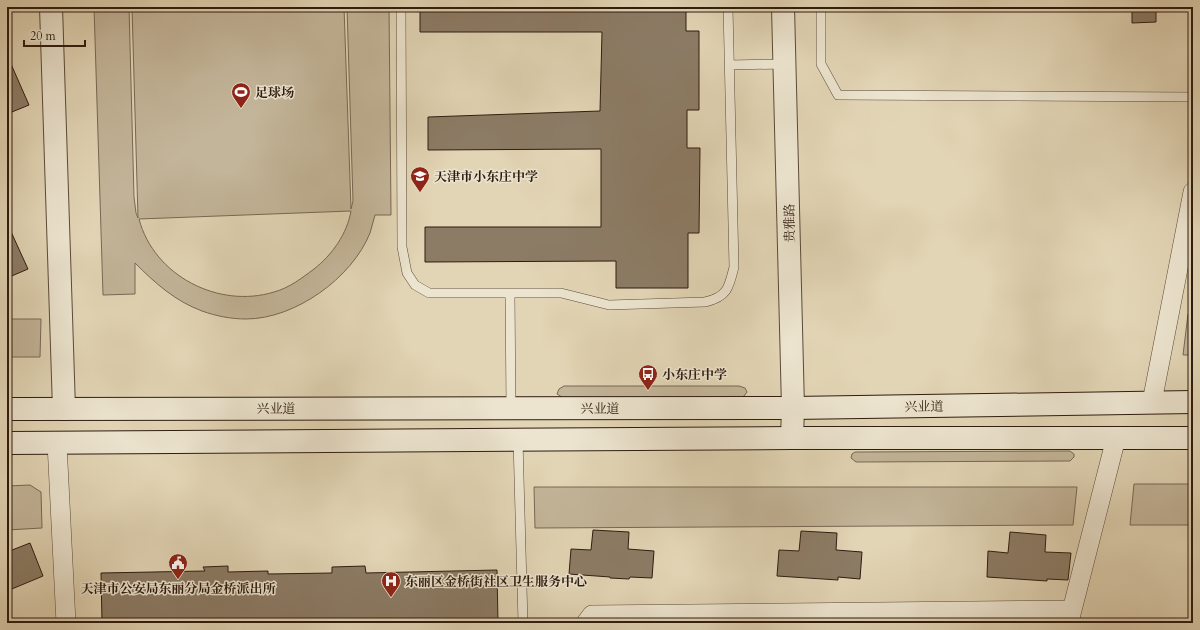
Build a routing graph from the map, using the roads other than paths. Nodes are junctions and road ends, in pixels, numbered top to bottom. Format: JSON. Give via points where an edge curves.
{"nodes":[{"id":1,"x":51,"y":7,"type":"edge"},
{"id":2,"x":401,"y":7,"type":"edge"},
{"id":3,"x":728,"y":7,"type":"edge"},
{"id":4,"x":783,"y":7,"type":"edge"},
{"id":5,"x":821,"y":7,"type":"edge"},
{"id":6,"x":785,"y":64,"type":"junction"},
{"id":7,"x":730,"y":65,"type":"junction"},
{"id":8,"x":1193,"y":97,"type":"edge"},
{"id":9,"x":1193,"y":192,"type":"edge"},
{"id":10,"x":510,"y":294,"type":"junction"},
{"id":11,"x":1152,"y":402,"type":"junction"},
{"id":12,"x":1193,"y":402,"type":"edge"},
{"id":13,"x":511,"y":408,"type":"junction"},
{"id":14,"x":793,"y":408,"type":"junction"},
{"id":15,"x":7,"y":409,"type":"edge"},
{"id":16,"x":64,"y":409,"type":"junction"},
{"id":17,"x":792,"y":438,"type":"junction"},
{"id":18,"x":1116,"y":438,"type":"junction"},
{"id":19,"x":1193,"y":438,"type":"edge"},
{"id":20,"x":518,"y":440,"type":"junction"},
{"id":21,"x":7,"y":443,"type":"edge"},
{"id":22,"x":57,"y":443,"type":"junction"},
{"id":23,"x":1071,"y":617,"type":"edge"},
{"id":24,"x":66,"y":623,"type":"edge"},
{"id":25,"x":523,"y":623,"type":"edge"},
{"id":26,"x":586,"y":623,"type":"edge"}],
"edges":[{"from":1,"to":16,"type":"main road"},
{"from":2,"to":10,"type":"lane","via":[[402,247],[407,273],[415,285],[429,293]]},
{"from":3,"to":7,"type":"lane"},
{"from":4,"to":6,"type":"main road","name":"贵雅路"},
{"from":5,"to":8,"type":"lane","via":[[821,64],[838,95]]},
{"from":6,"to":7,"type":"lane"},
{"from":6,"to":14,"type":"main road","name":"贵雅路"},
{"from":7,"to":10,"type":"lane","via":[[734,267],[727,290],[718,299],[705,302],[609,305],[561,293]]},
{"from":9,"to":11,"type":"street"},
{"from":10,"to":13,"type":"lane"},
{"from":11,"to":12,"type":"main road","name":"兴业道"},
{"from":11,"to":14,"type":"main road","name":"兴业道"},
{"from":13,"to":14,"type":"main road","name":"兴业道"},
{"from":13,"to":16,"type":"main road","name":"兴业道"},
{"from":14,"to":17,"type":"main road","name":"贵雅路"},
{"from":15,"to":16,"type":"main road","name":"兴业道"},
{"from":17,"to":18,"type":"main road"},
{"from":17,"to":20,"type":"main road"},
{"from":18,"to":19,"type":"main road"},
{"from":18,"to":23,"type":"street"},
{"from":20,"to":22,"type":"main road"},
{"from":20,"to":25,"type":"lane"},
{"from":21,"to":22,"type":"main road"},
{"from":22,"to":24,"type":"street"},
{"from":23,"to":26,"type":"street","via":[[592,615]]}]}
